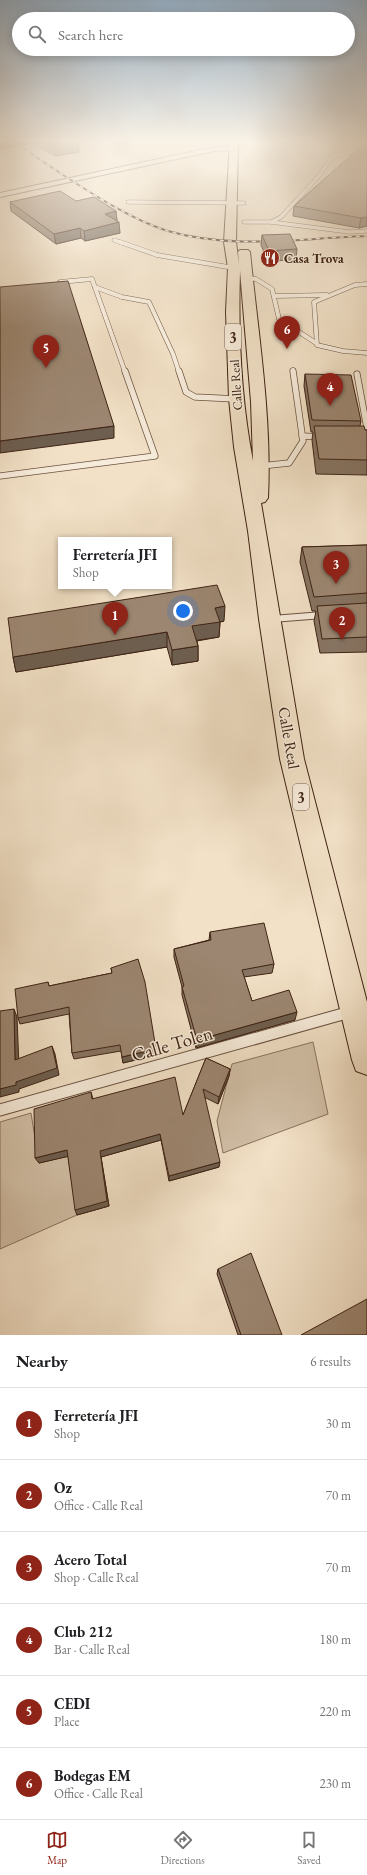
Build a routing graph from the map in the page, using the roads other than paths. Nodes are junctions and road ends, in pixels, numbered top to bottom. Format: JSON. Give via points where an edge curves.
{"nodes":[{"id":1,"x":238,"y":204,"type":"edge"},
{"id":2,"x":239,"y":204,"type":"edge"},
{"id":3,"x":293,"y":204,"type":"edge"},
{"id":4,"x":244,"y":222,"type":"junction"},
{"id":5,"x":271,"y":222,"type":"junction"},
{"id":6,"x":367,"y":231,"type":"edge"},
{"id":7,"x":114,"y":240,"type":"dead end"},
{"id":8,"x":234,"y":268,"type":"junction"},
{"id":9,"x":248,"y":278,"type":"junction"},
{"id":10,"x":53,"y":283,"type":"edge"},
{"id":11,"x":367,"y":284,"type":"edge"},
{"id":12,"x":95,"y":287,"type":"junction"},
{"id":13,"x":331,"y":295,"type":"junction"},
{"id":14,"x":274,"y":296,"type":"junction"},
{"id":15,"x":316,"y":343,"type":"junction"},
{"id":16,"x":367,"y":353,"type":"edge"},
{"id":17,"x":293,"y":370,"type":"dead end"},
{"id":18,"x":357,"y":374,"type":"dead end"},
{"id":19,"x":256,"y":376,"type":"junction"},
{"id":20,"x":236,"y":399,"type":"junction"},
{"id":21,"x":367,"y":428,"type":"edge"},
{"id":22,"x":259,"y":429,"type":"junction"},
{"id":23,"x":302,"y":436,"type":"junction"},
{"id":24,"x":331,"y":437,"type":"edge"},
{"id":25,"x":261,"y":466,"type":"junction"},
{"id":26,"x":0,"y":476,"type":"edge"},
{"id":27,"x":257,"y":531,"type":"junction"},
{"id":28,"x":329,"y":615,"type":"edge"},
{"id":29,"x":269,"y":619,"type":"junction"},
{"id":30,"x":354,"y":1011,"type":"junction"},
{"id":31,"x":367,"y":1060,"type":"edge"},
{"id":32,"x":0,"y":1110,"type":"edge"}],
"edges":[{"from":1,"to":8,"type":"main road","name":"Calle Real","number":"3","via":[[230,242]]},
{"from":2,"to":4,"type":"main road","name":"Calle Real","number":"3"},
{"from":3,"to":5,"type":"lane","via":[[281,217]]},
{"from":4,"to":5,"type":"lane"},
{"from":4,"to":9,"type":"main road","name":"Calle Real","number":"3","via":[[243,242]]},
{"from":5,"to":6,"type":"lane","via":[[349,232]]},
{"from":7,"to":8,"type":"lane","via":[[132,249]]},
{"from":8,"to":20,"type":"main road","name":"Calle Real","number":"3","via":[[232,312]]},
{"from":9,"to":14,"type":"lane","via":[[256,279],[272,289]]},
{"from":9,"to":19,"type":"main road","name":"Calle Real","number":"3"},
{"from":10,"to":12,"type":"lane","via":[[92,279]]},
{"from":11,"to":13,"type":"lane","via":[[355,285]]},
{"from":12,"to":20,"type":"lane","via":[[122,297],[149,302],[186,392],[195,397]]},
{"from":12,"to":26,"type":"lane","via":[[155,456]]},
{"from":13,"to":14,"type":"lane"},
{"from":13,"to":15,"type":"lane","via":[[314,302]]},
{"from":14,"to":15,"type":"lane","via":[[279,319]]},
{"from":15,"to":16,"type":"lane","via":[[343,351]]},
{"from":17,"to":23,"type":"lane"},
{"from":18,"to":21,"type":"lane"},
{"from":19,"to":20,"type":"main road"},
{"from":19,"to":22,"type":"main road","name":"Calle Real","number":"3"},
{"from":20,"to":22,"type":"main road","via":[[244,405]]},
{"from":20,"to":27,"type":"main road","name":"Calle Real","number":"3"},
{"from":22,"to":25,"type":"main road","name":"Calle Real","number":"3"},
{"from":23,"to":24,"type":"lane"},
{"from":23,"to":25,"type":"lane","via":[[303,441],[289,463]]},
{"from":25,"to":27,"type":"main road","name":"Calle Real","number":"3"},
{"from":27,"to":29,"type":"main road","name":"Calle Real","number":"3"},
{"from":28,"to":29,"type":"lane"},
{"from":29,"to":30,"type":"main road","name":"Calle Real","number":"3","via":[[292,759]]},
{"from":30,"to":31,"type":"main road","name":"Calle Real","number":"3"},
{"from":30,"to":32,"type":"lane","name":"Calle Tolen"}]}
